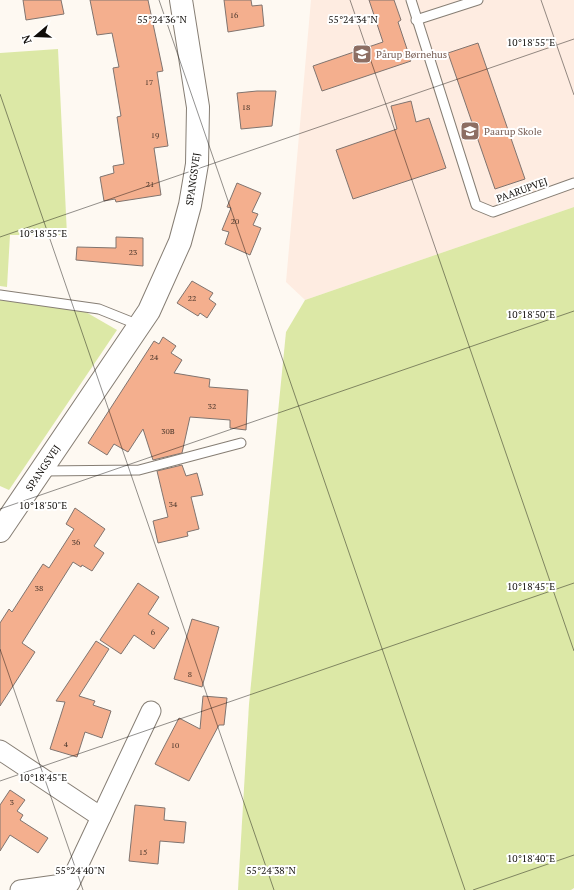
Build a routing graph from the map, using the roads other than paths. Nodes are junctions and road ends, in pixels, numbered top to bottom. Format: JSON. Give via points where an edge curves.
{"nodes":[{"id":1,"x":181,"y":0,"type":"edge"},
{"id":2,"x":411,"y":0,"type":"edge"},
{"id":3,"x":478,"y":0,"type":"edge"},
{"id":4,"x":416,"y":20,"type":"junction"},
{"id":5,"x":574,"y":183,"type":"edge"},
{"id":6,"x":0,"y":294,"type":"edge"},
{"id":7,"x":139,"y":325,"type":"junction"},
{"id":8,"x":241,"y":443,"type":"dead end"},
{"id":9,"x":41,"y":471,"type":"junction"},
{"id":10,"x":0,"y":531,"type":"edge"},
{"id":11,"x":151,"y":711,"type":"dead end"},
{"id":12,"x":0,"y":750,"type":"edge"},
{"id":13,"x":101,"y":817,"type":"junction"},
{"id":14,"x":20,"y":890,"type":"edge"}],
"edges":[{"from":1,"to":7,"type":"street","name":"SPANGSVEJ","via":[[198,108],[197,164],[180,242],[156,298]]},
{"from":2,"to":4,"type":"lane","name":"PAARUPVEJ"},
{"from":3,"to":4,"type":"lane"},
{"from":4,"to":5,"type":"lane","name":"PAARUPVEJ","via":[[476,205],[493,212]]},
{"from":6,"to":7,"type":"lane","via":[[100,310]]},
{"from":7,"to":9,"type":"street","name":"SPANGSVEJ"},
{"from":8,"to":9,"type":"lane","via":[[139,470]]},
{"from":9,"to":10,"type":"street","name":"SPANGSVEJ"},
{"from":11,"to":13,"type":"street"},
{"from":12,"to":13,"type":"street"},
{"from":13,"to":14,"type":"street","via":[[70,883]]}]}
